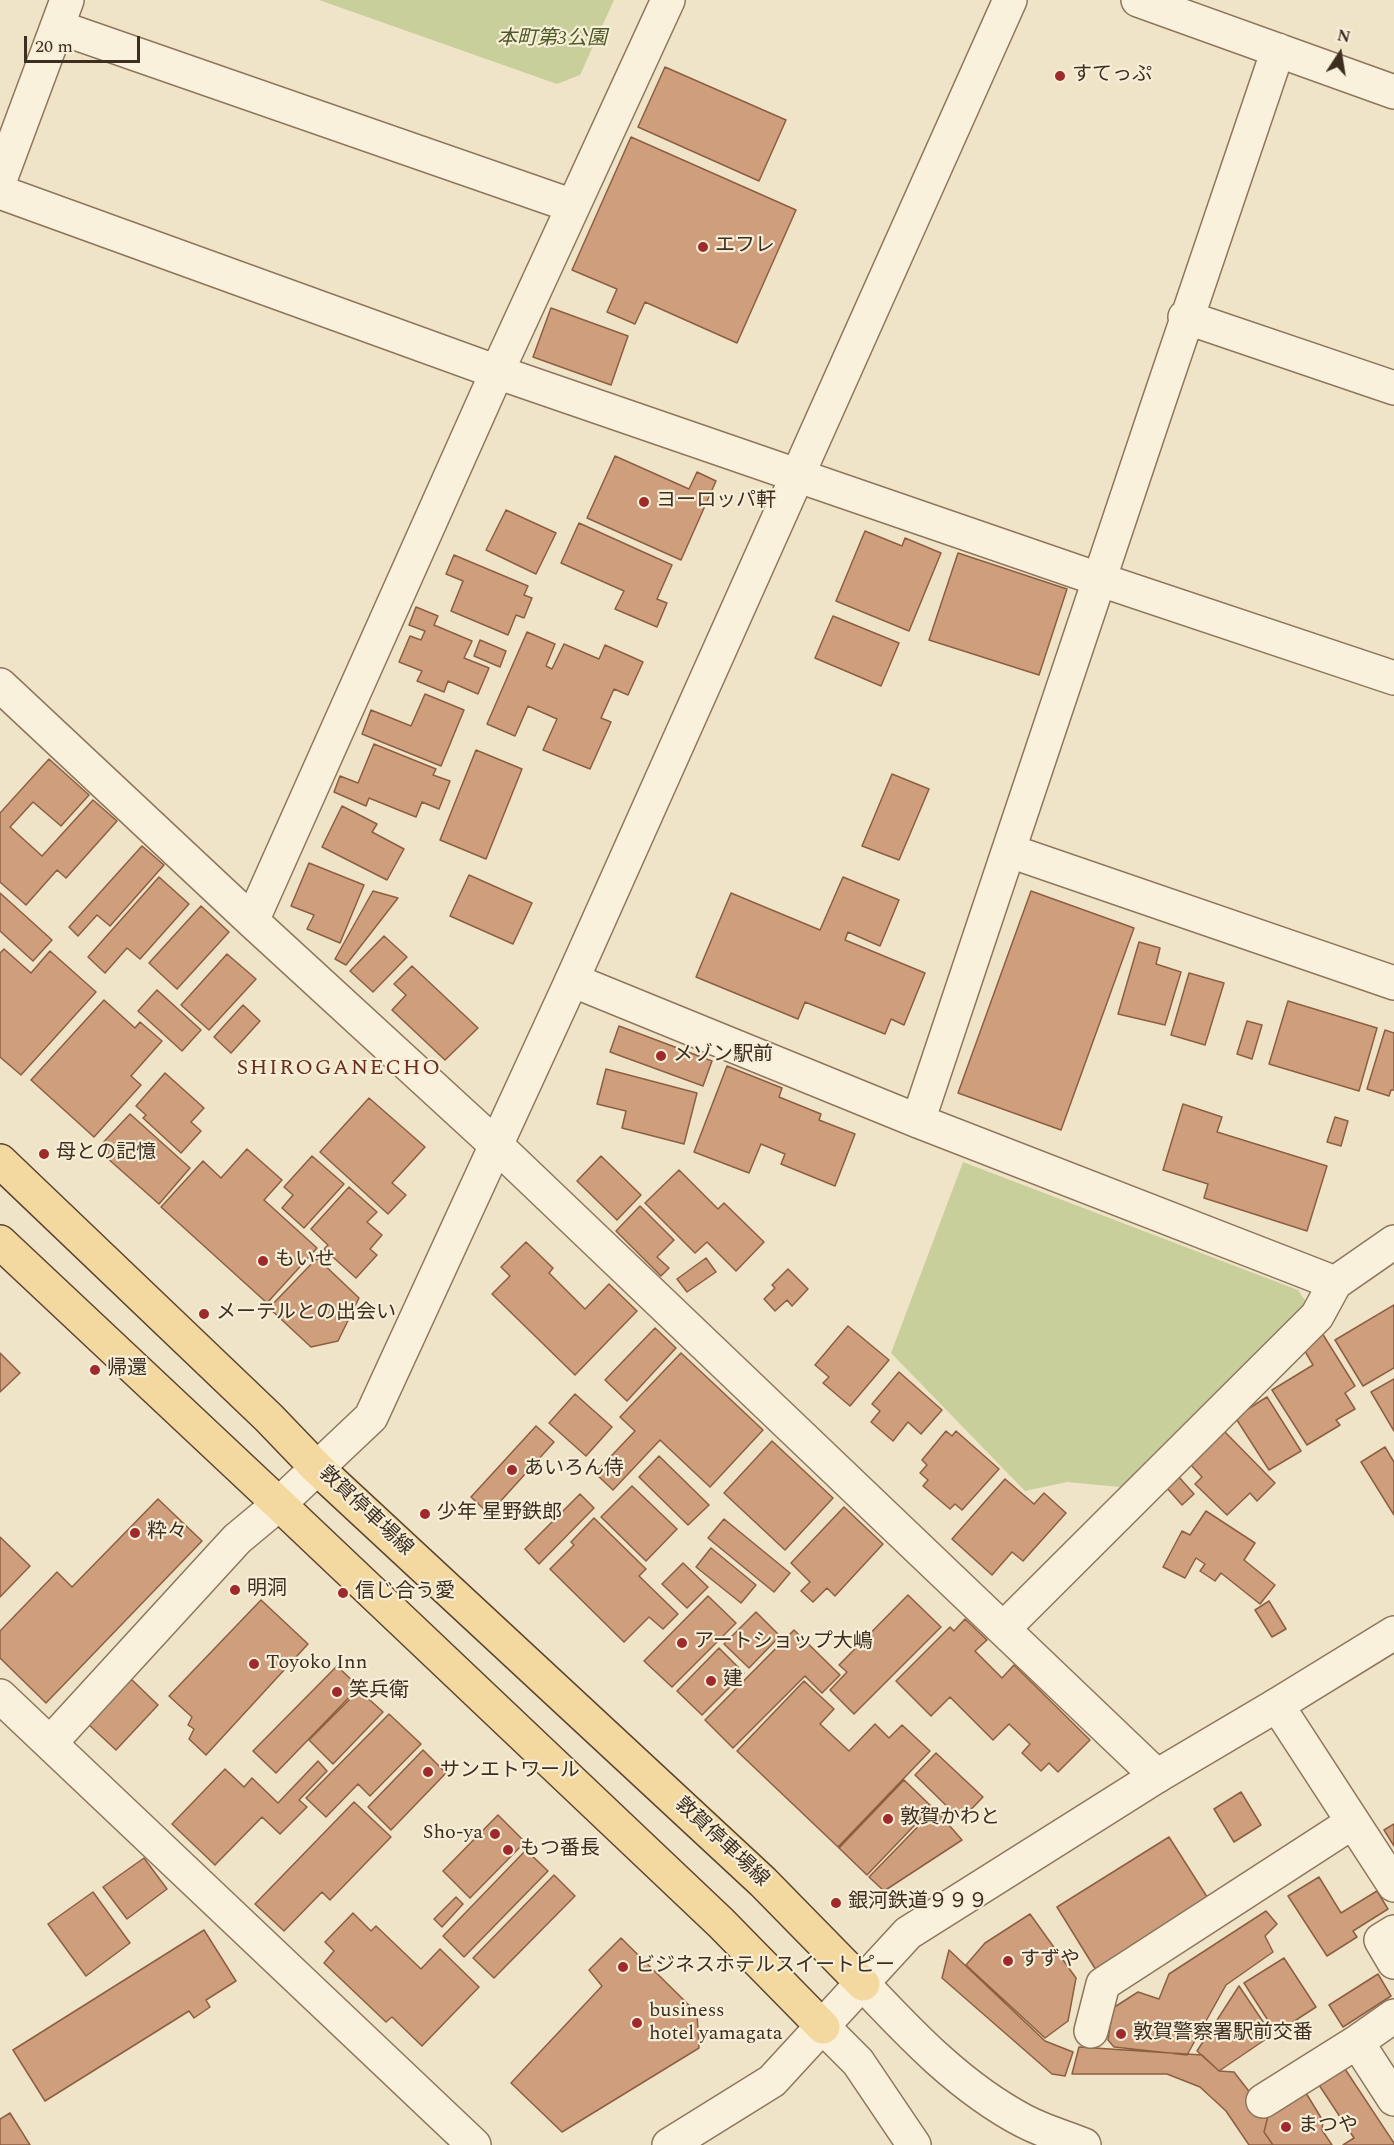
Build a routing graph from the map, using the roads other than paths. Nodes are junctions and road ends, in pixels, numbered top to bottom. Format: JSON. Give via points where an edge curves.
{"nodes":[{"id":1,"x":668,"y":0,"type":"edge"},
{"id":2,"x":1010,"y":0,"type":"edge"},
{"id":3,"x":1138,"y":0,"type":"edge"},
{"id":4,"x":62,"y":13,"type":"edge"},
{"id":5,"x":1278,"y":50,"type":"junction"},
{"id":6,"x":1394,"y":92,"type":"edge"},
{"id":7,"x":0,"y":180,"type":"edge"},
{"id":8,"x":0,"y":192,"type":"edge"},
{"id":9,"x":573,"y":206,"type":"junction"},
{"id":10,"x":1185,"y":317,"type":"junction"},
{"id":11,"x":498,"y":372,"type":"junction"},
{"id":12,"x":1394,"y":388,"type":"edge"},
{"id":13,"x":798,"y":476,"type":"junction"},
{"id":14,"x":1101,"y":580,"type":"junction"},
{"id":15,"x":1394,"y":678,"type":"edge"},
{"id":16,"x":0,"y":685,"type":"edge"},
{"id":17,"x":1010,"y":851,"type":"junction"},
{"id":18,"x":252,"y":921,"type":"junction"},
{"id":19,"x":573,"y":980,"type":"junction"},
{"id":20,"x":1394,"y":983,"type":"edge"},
{"id":21,"x":918,"y":1121,"type":"junction"},
{"id":22,"x":496,"y":1146,"type":"junction"},
{"id":23,"x":0,"y":1161,"type":"edge"},
{"id":24,"x":0,"y":1242,"type":"edge"},
{"id":25,"x":1394,"y":1242,"type":"edge"},
{"id":26,"x":1335,"y":1283,"type":"junction"},
{"id":27,"x":317,"y":1468,"type":"junction"},
{"id":28,"x":279,"y":1504,"type":"junction"},
{"id":29,"x":1003,"y":1629,"type":"junction"},
{"id":30,"x":1394,"y":1633,"type":"edge"},
{"id":31,"x":0,"y":1696,"type":"edge"},
{"id":32,"x":1277,"y":1705,"type":"junction"},
{"id":33,"x":51,"y":1742,"type":"junction"},
{"id":34,"x":1157,"y":1776,"type":"junction"},
{"id":35,"x":1353,"y":1822,"type":"junction"},
{"id":36,"x":1394,"y":1885,"type":"edge"},
{"id":37,"x":1394,"y":1932,"type":"edge"},
{"id":38,"x":1394,"y":1962,"type":"edge"},
{"id":39,"x":863,"y":1984,"type":"junction"},
{"id":40,"x":1394,"y":2016,"type":"edge"},
{"id":41,"x":823,"y":2027,"type":"junction"},
{"id":42,"x":1091,"y":2031,"type":"dead end"},
{"id":43,"x":1357,"y":2042,"type":"junction"},
{"id":44,"x":1394,"y":2098,"type":"edge"},
{"id":45,"x":1263,"y":2101,"type":"dead end"},
{"id":46,"x":474,"y":2145,"type":"edge"},
{"id":47,"x":669,"y":2145,"type":"edge"},
{"id":48,"x":914,"y":2145,"type":"edge"},
{"id":49,"x":1084,"y":2145,"type":"edge"}],
"edges":[{"from":1,"to":9,"type":"street"},
{"from":2,"to":13,"type":"street"},
{"from":3,"to":5,"type":"street"},
{"from":4,"to":7,"type":"street"},
{"from":4,"to":9,"type":"street"},
{"from":5,"to":6,"type":"street"},
{"from":5,"to":10,"type":"street"},
{"from":8,"to":11,"type":"street"},
{"from":9,"to":11,"type":"street"},
{"from":10,"to":12,"type":"street"},
{"from":10,"to":14,"type":"street"},
{"from":11,"to":13,"type":"street"},
{"from":11,"to":18,"type":"street"},
{"from":13,"to":14,"type":"street"},
{"from":13,"to":19,"type":"street"},
{"from":14,"to":15,"type":"street"},
{"from":14,"to":17,"type":"street"},
{"from":16,"to":18,"type":"street"},
{"from":17,"to":20,"type":"street"},
{"from":17,"to":21,"type":"street"},
{"from":18,"to":22,"type":"street"},
{"from":19,"to":21,"type":"street"},
{"from":19,"to":22,"type":"street"},
{"from":21,"to":26,"type":"street"},
{"from":22,"to":27,"type":"street","via":[[372,1417]]},
{"from":22,"to":29,"type":"street"},
{"from":23,"to":27,"type":"main road","name":"敦賀停車場線"},
{"from":24,"to":28,"type":"main road"},
{"from":25,"to":26,"type":"street"},
{"from":26,"to":29,"type":"street","via":[[1317,1316]]},
{"from":27,"to":28,"type":"street"},
{"from":27,"to":39,"type":"main road","name":"敦賀停車場線","via":[[763,1882]]},
{"from":28,"to":33,"type":"street","via":[[237,1539]]},
{"from":28,"to":41,"type":"main road","via":[[712,1915]]},
{"from":29,"to":34,"type":"street"},
{"from":30,"to":32,"type":"street"},
{"from":31,"to":33,"type":"street"},
{"from":32,"to":34,"type":"street"},
{"from":32,"to":35,"type":"street"},
{"from":33,"to":46,"type":"street"},
{"from":34,"to":39,"type":"street","via":[[908,1933]]},
{"from":35,"to":36,"type":"street"},
{"from":35,"to":42,"type":"street","via":[[1103,1984]]},
{"from":37,"to":38,"type":"street","via":[[1381,1940]]},
{"from":39,"to":41,"type":"street"},
{"from":39,"to":49,"type":"street","via":[[929,2052],[992,2102],[1025,2122]]},
{"from":40,"to":43,"type":"street"},
{"from":41,"to":47,"type":"street","via":[[772,2082]]},
{"from":41,"to":48,"type":"street","via":[[858,2062]]},
{"from":43,"to":44,"type":"street"},
{"from":43,"to":45,"type":"street"}]}
